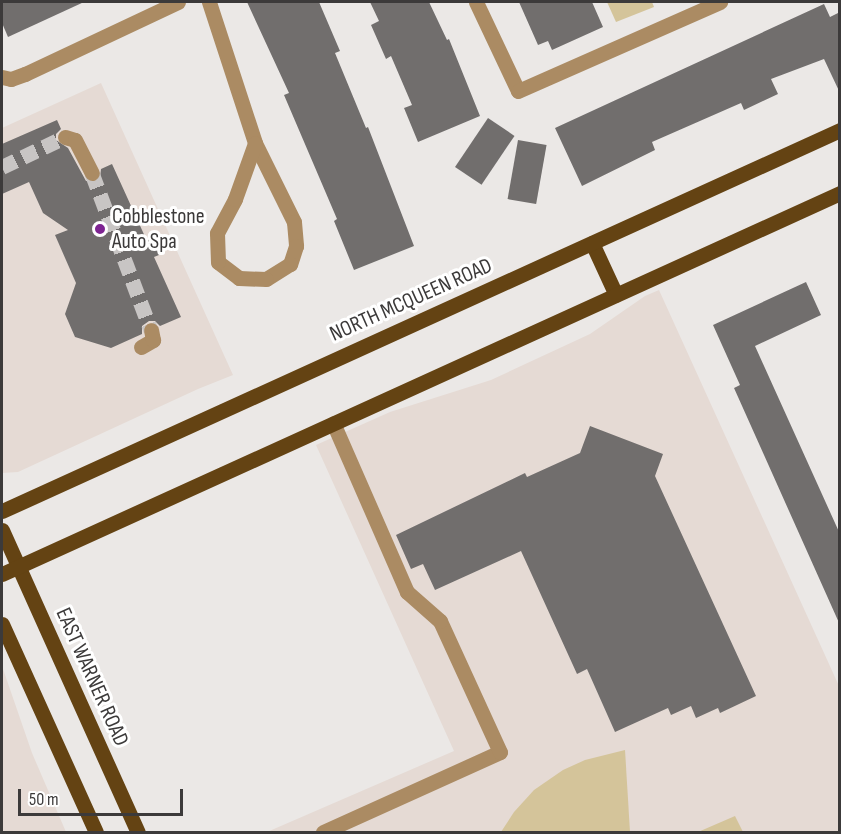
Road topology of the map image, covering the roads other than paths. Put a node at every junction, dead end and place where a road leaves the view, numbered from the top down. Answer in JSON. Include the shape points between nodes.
{"nodes":[{"id":1,"x":178,"y":2,"type":"edge"},
{"id":2,"x":208,"y":2,"type":"edge"},
{"id":3,"x":476,"y":2,"type":"edge"},
{"id":4,"x":720,"y":2,"type":"edge"},
{"id":5,"x":2,"y":77,"type":"edge"},
{"id":6,"x":840,"y":129,"type":"edge"},
{"id":7,"x":65,"y":137,"type":"dead end"},
{"id":8,"x":255,"y":143,"type":"junction"},
{"id":9,"x":92,"y":173,"type":"tunnel mouth"},
{"id":10,"x":840,"y":194,"type":"edge"},
{"id":11,"x":592,"y":243,"type":"junction"},
{"id":12,"x":616,"y":295,"type":"junction"},
{"id":13,"x":151,"y":330,"type":"dead end"},
{"id":14,"x":141,"y":347,"type":"dead end"},
{"id":15,"x":333,"y":423,"type":"junction"},
{"id":16,"x":2,"y":511,"type":"edge"},
{"id":17,"x":4,"y":535,"type":"edge"},
{"id":18,"x":18,"y":566,"type":"junction"},
{"id":19,"x":2,"y":574,"type":"edge"},
{"id":20,"x":2,"y":624,"type":"edge"},
{"id":21,"x":96,"y":832,"type":"edge"},
{"id":22,"x":138,"y":832,"type":"edge"},
{"id":23,"x":323,"y":832,"type":"edge"}],
"edges":[{"from":1,"to":5,"type":"street","via":[[26,74],[11,79]]},
{"from":2,"to":8,"type":"street"},
{"from":3,"to":4,"type":"street","via":[[518,92]]},
{"from":6,"to":11,"type":"main road","name":"NORTH MCQUEEN ROAD"},
{"from":7,"to":9,"type":"street","via":[[75,140]]},
{"from":8,"to":8,"type":"street","via":[[235,199],[217,234],[218,262],[238,278],[266,279],[290,264],[296,246],[294,222]]},
{"from":10,"to":12,"type":"main road"},
{"from":11,"to":12,"type":"main road"},
{"from":11,"to":16,"type":"main road","name":"NORTH MCQUEEN ROAD"},
{"from":12,"to":15,"type":"main road"},
{"from":13,"to":14,"type":"street","via":[[153,340]]},
{"from":15,"to":18,"type":"main road"},
{"from":15,"to":23,"type":"street","via":[[407,592],[440,621],[500,752]]},
{"from":17,"to":18,"type":"main road","name":"EAST WARNER ROAD"},
{"from":18,"to":19,"type":"main road"},
{"from":18,"to":22,"type":"main road","name":"EAST WARNER ROAD"},
{"from":20,"to":21,"type":"main road"}]}
